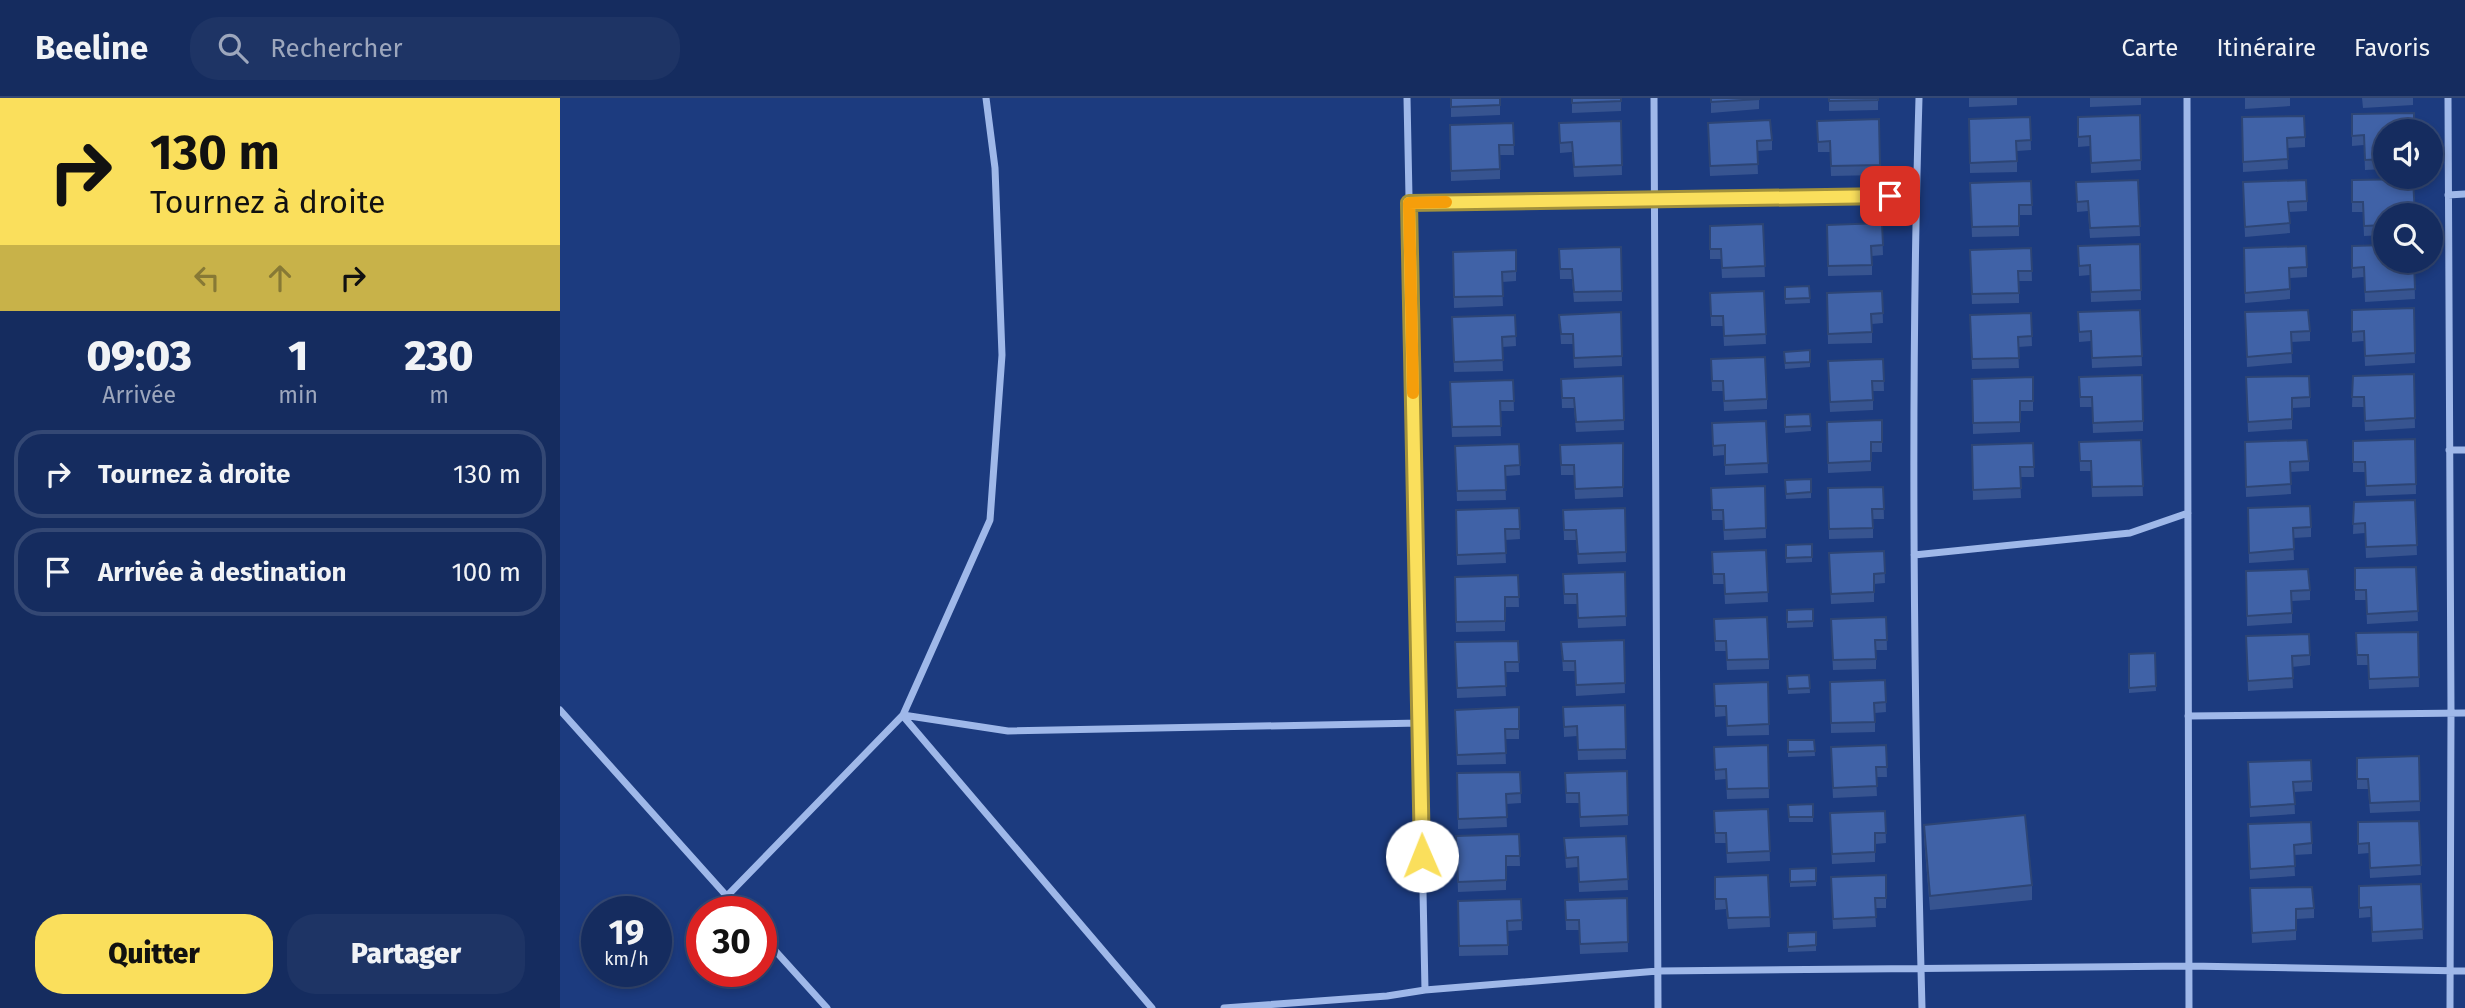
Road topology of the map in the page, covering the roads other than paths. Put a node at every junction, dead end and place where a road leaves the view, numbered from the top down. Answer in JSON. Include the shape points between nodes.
{"nodes":[{"id":1,"x":986,"y":98,"type":"edge"},
{"id":2,"x":1407,"y":98,"type":"edge"},
{"id":3,"x":1654,"y":98,"type":"edge"},
{"id":4,"x":1919,"y":98,"type":"edge"},
{"id":5,"x":2187,"y":98,"type":"edge"},
{"id":6,"x":2448,"y":98,"type":"edge"},
{"id":7,"x":2465,"y":194,"type":"edge"},
{"id":8,"x":2448,"y":195,"type":"junction"},
{"id":9,"x":1916,"y":196,"type":"junction"},
{"id":10,"x":1655,"y":199,"type":"junction"},
{"id":11,"x":1409,"y":203,"type":"junction"},
{"id":12,"x":2449,"y":450,"type":"junction"},
{"id":13,"x":2465,"y":450,"type":"edge"},
{"id":14,"x":2188,"y":513,"type":"junction"},
{"id":15,"x":1914,"y":555,"type":"junction"},
{"id":16,"x":560,"y":710,"type":"edge"},
{"id":17,"x":2451,"y":713,"type":"junction"},
{"id":18,"x":2465,"y":713,"type":"edge"},
{"id":19,"x":903,"y":715,"type":"junction"},
{"id":20,"x":2188,"y":716,"type":"junction"},
{"id":21,"x":1420,"y":723,"type":"junction"},
{"id":22,"x":727,"y":896,"type":"joint"},
{"id":23,"x":777,"y":952,"type":"edge"},
{"id":24,"x":2189,"y":966,"type":"junction"},
{"id":25,"x":1921,"y":969,"type":"junction"},
{"id":26,"x":1658,"y":971,"type":"junction"},
{"id":27,"x":2450,"y":971,"type":"junction"},
{"id":28,"x":2465,"y":971,"type":"edge"},
{"id":29,"x":1425,"y":990,"type":"junction"},
{"id":30,"x":827,"y":1008,"type":"edge"},
{"id":31,"x":1152,"y":1008,"type":"edge"},
{"id":32,"x":1224,"y":1008,"type":"edge"},
{"id":33,"x":1658,"y":1008,"type":"edge"},
{"id":34,"x":1922,"y":1008,"type":"edge"},
{"id":35,"x":2189,"y":1008,"type":"edge"},
{"id":36,"x":2450,"y":1008,"type":"edge"}],
"edges":[{"from":1,"to":19,"type":"street","via":[[995,168],[1002,355],[990,520]]},
{"from":2,"to":11,"type":"street"},
{"from":3,"to":10,"type":"street"},
{"from":4,"to":9,"type":"street"},
{"from":5,"to":14,"type":"street"},
{"from":6,"to":8,"type":"street"},
{"from":7,"to":8,"type":"street"},
{"from":8,"to":12,"type":"street"},
{"from":9,"to":10,"type":"street"},
{"from":9,"to":15,"type":"street"},
{"from":10,"to":11,"type":"street"},
{"from":10,"to":26,"type":"street"},
{"from":11,"to":21,"type":"street"},
{"from":12,"to":13,"type":"street"},
{"from":12,"to":17,"type":"street"},
{"from":14,"to":15,"type":"street","via":[[2130,533]]},
{"from":14,"to":20,"type":"street"},
{"from":15,"to":25,"type":"street"},
{"from":16,"to":22,"type":"street"},
{"from":17,"to":18,"type":"street"},
{"from":17,"to":20,"type":"street"},
{"from":17,"to":27,"type":"street"},
{"from":19,"to":21,"type":"street","via":[[1008,731]]},
{"from":19,"to":22,"type":"street"},
{"from":19,"to":31,"type":"street"},
{"from":20,"to":24,"type":"street"},
{"from":21,"to":29,"type":"street"},
{"from":23,"to":30,"type":"street"},
{"from":24,"to":25,"type":"street"},
{"from":24,"to":27,"type":"street"},
{"from":24,"to":35,"type":"street"},
{"from":25,"to":26,"type":"street"},
{"from":25,"to":34,"type":"street"},
{"from":26,"to":29,"type":"street"},
{"from":26,"to":33,"type":"street"},
{"from":27,"to":28,"type":"street"},
{"from":27,"to":36,"type":"street"},
{"from":29,"to":32,"type":"street"}]}
